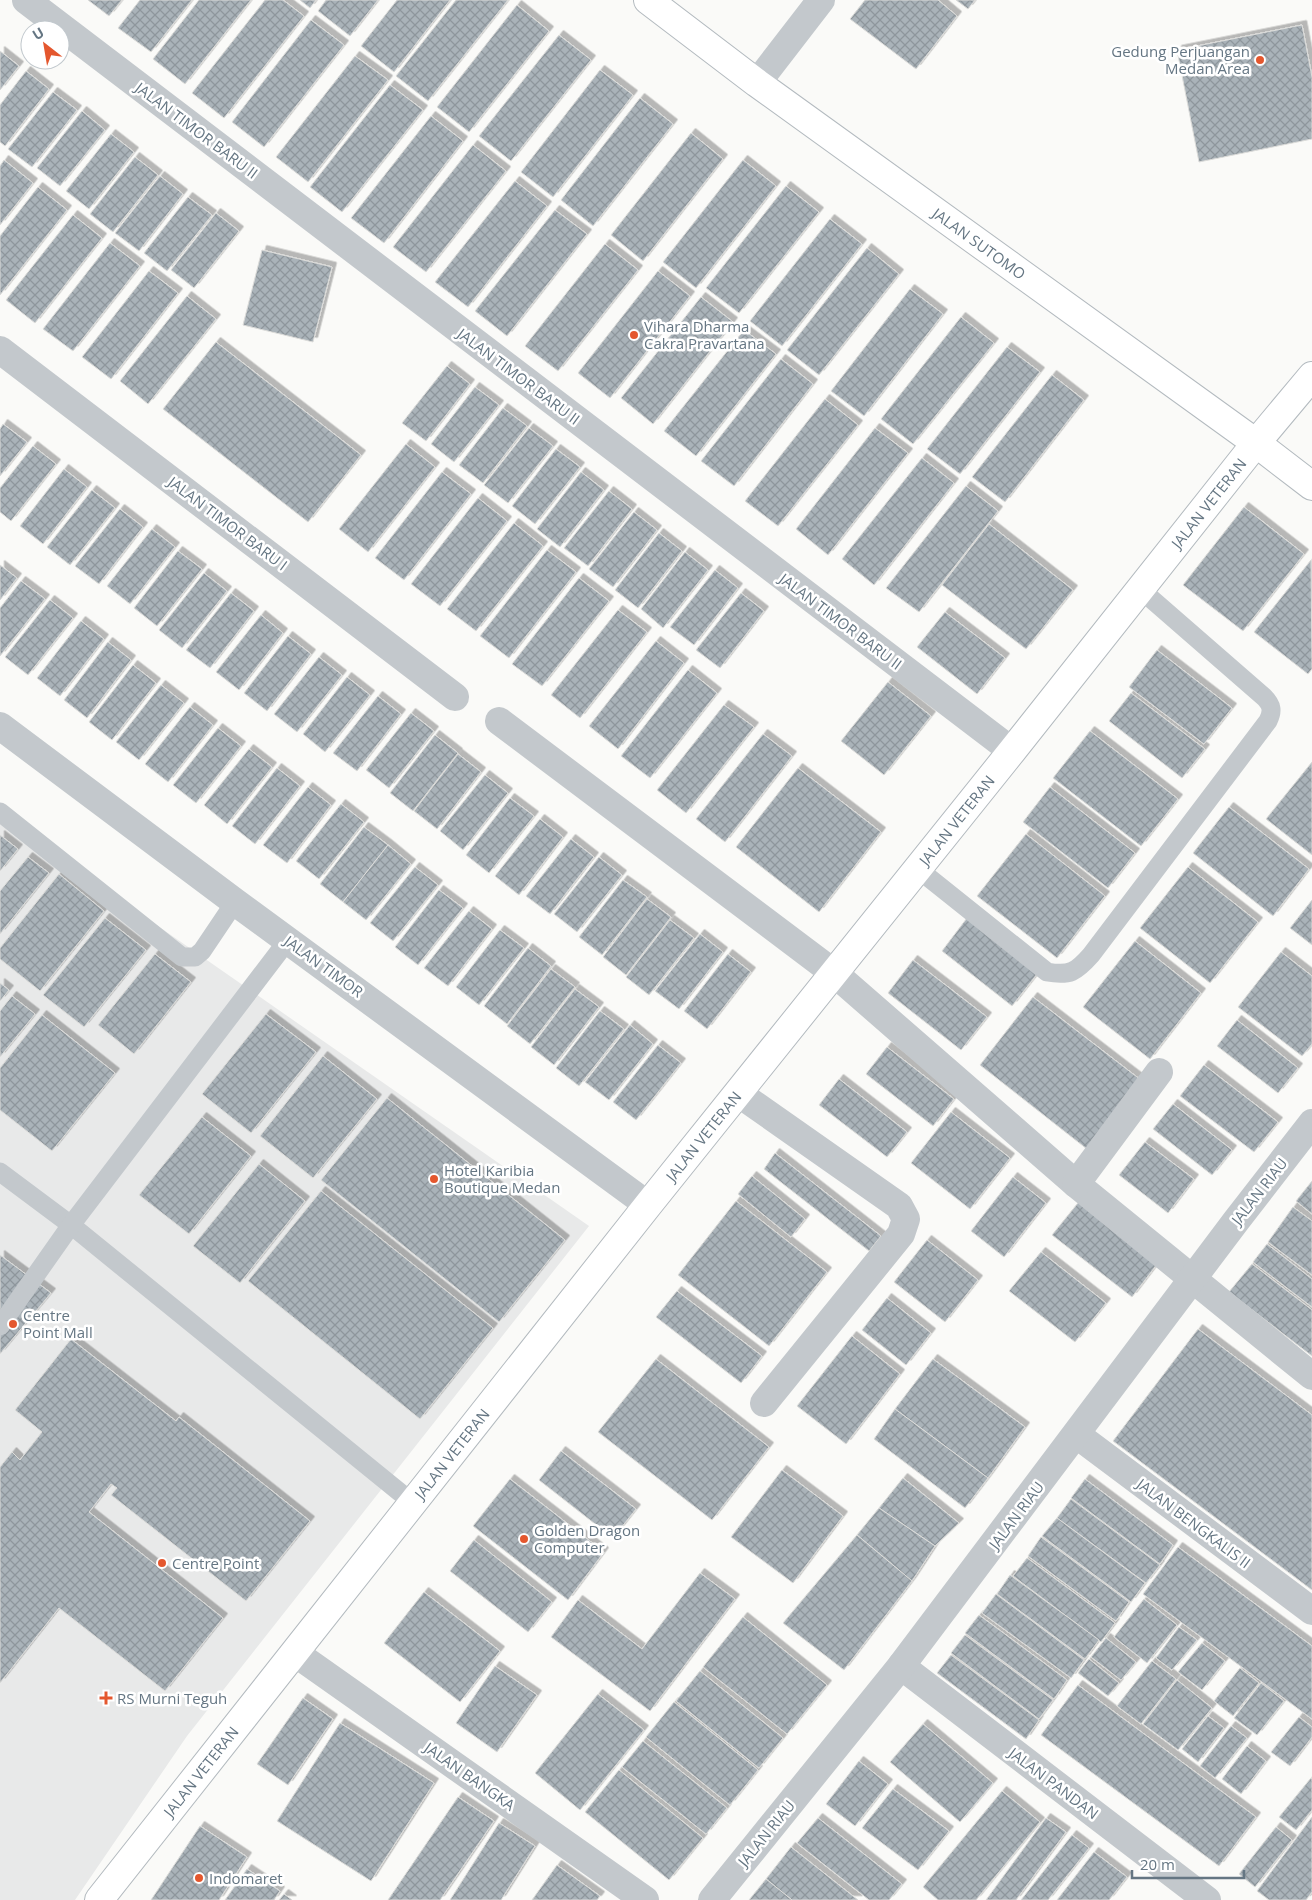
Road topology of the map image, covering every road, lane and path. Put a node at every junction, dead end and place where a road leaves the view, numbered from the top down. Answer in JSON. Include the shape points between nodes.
{"nodes":[{"id":1,"x":26,"y":0,"type":"edge"},
{"id":2,"x":648,"y":0,"type":"edge"},
{"id":3,"x":821,"y":0,"type":"edge"},
{"id":4,"x":757,"y":83,"type":"junction"},
{"id":5,"x":0,"y":350,"type":"edge"},
{"id":6,"x":1312,"y":376,"type":"edge"},
{"id":7,"x":1256,"y":443,"type":"junction"},
{"id":8,"x":1312,"y":486,"type":"edge"},
{"id":9,"x":1140,"y":589,"type":"junction"},
{"id":10,"x":455,"y":697,"type":"dead end"},
{"id":11,"x":499,"y":722,"type":"dead end"},
{"id":12,"x":0,"y":726,"type":"edge"},
{"id":13,"x":1012,"y":751,"type":"junction"},
{"id":14,"x":0,"y":812,"type":"edge"},
{"id":15,"x":918,"y":869,"type":"junction"},
{"id":16,"x":235,"y":902,"type":"junction"},
{"id":17,"x":288,"y":940,"type":"junction"},
{"id":18,"x":834,"y":973,"type":"junction"},
{"id":19,"x":1159,"y":1072,"type":"dead end"},
{"id":20,"x":738,"y":1094,"type":"junction"},
{"id":21,"x":1312,"y":1123,"type":"edge"},
{"id":22,"x":0,"y":1172,"type":"edge"},
{"id":23,"x":1076,"y":1184,"type":"junction"},
{"id":24,"x":648,"y":1204,"type":"junction"},
{"id":25,"x":71,"y":1226,"type":"junction"},
{"id":26,"x":1193,"y":1279,"type":"junction"},
{"id":27,"x":0,"y":1326,"type":"edge"},
{"id":28,"x":1312,"y":1376,"type":"edge"},
{"id":29,"x":764,"y":1403,"type":"dead end"},
{"id":30,"x":1077,"y":1435,"type":"junction"},
{"id":31,"x":413,"y":1503,"type":"junction"},
{"id":32,"x":1312,"y":1611,"type":"edge"},
{"id":33,"x":295,"y":1653,"type":"junction"},
{"id":34,"x":901,"y":1666,"type":"junction"},
{"id":35,"x":99,"y":1900,"type":"edge"},
{"id":36,"x":645,"y":1900,"type":"edge"},
{"id":37,"x":712,"y":1900,"type":"edge"},
{"id":38,"x":1207,"y":1900,"type":"edge"}],
"edges":[{"from":1,"to":13,"type":"street","name":"JALAN TIMOR BARU II"},
{"from":2,"to":4,"type":"street","name":"JALAN SUTOMO"},
{"from":3,"to":4,"type":"street"},
{"from":4,"to":7,"type":"street","name":"JALAN SUTOMO"},
{"from":5,"to":10,"type":"street","name":"JALAN TIMOR BARU I"},
{"from":6,"to":7,"type":"street","name":"JALAN VETERAN"},
{"from":7,"to":8,"type":"street","name":"JALAN SUTOMO"},
{"from":7,"to":9,"type":"street","name":"JALAN VETERAN"},
{"from":9,"to":13,"type":"street","name":"JALAN VETERAN"},
{"from":9,"to":15,"type":"lane","via":[[1264,697],[1272,709],[1268,722],[1091,955],[1079,968],[1063,975],[1047,972]]},
{"from":11,"to":18,"type":"street"},
{"from":12,"to":16,"type":"street","name":"JALAN TIMOR"},
{"from":13,"to":15,"type":"street","name":"JALAN VETERAN"},
{"from":14,"to":16,"type":"lane","via":[[182,957],[195,957],[202,951]]},
{"from":15,"to":18,"type":"street","name":"JALAN VETERAN"},
{"from":16,"to":17,"type":"street","name":"JALAN TIMOR"},
{"from":17,"to":24,"type":"street","name":"JALAN TIMOR"},
{"from":17,"to":25,"type":"lane"},
{"from":18,"to":20,"type":"street","name":"JALAN VETERAN"},
{"from":18,"to":23,"type":"street"},
{"from":19,"to":23,"type":"street"},
{"from":20,"to":24,"type":"street","name":"JALAN VETERAN"},
{"from":20,"to":29,"type":"street","via":[[899,1206],[906,1219],[901,1234]]},
{"from":21,"to":26,"type":"street","name":"JALAN RIAU"},
{"from":22,"to":25,"type":"lane"},
{"from":23,"to":26,"type":"street"},
{"from":24,"to":31,"type":"street","name":"JALAN VETERAN"},
{"from":25,"to":27,"type":"lane"},
{"from":25,"to":31,"type":"lane"},
{"from":26,"to":28,"type":"street"},
{"from":26,"to":30,"type":"street","name":"JALAN RIAU"},
{"from":30,"to":32,"type":"street","name":"JALAN BENGKALIS II"},
{"from":30,"to":34,"type":"street","name":"JALAN RIAU"},
{"from":31,"to":33,"type":"street","name":"JALAN VETERAN"},
{"from":33,"to":35,"type":"street","name":"JALAN VETERAN"},
{"from":33,"to":36,"type":"street","name":"JALAN BANGKA"},
{"from":34,"to":37,"type":"street","name":"JALAN RIAU"},
{"from":34,"to":38,"type":"street","name":"JALAN PANDAN"}]}
